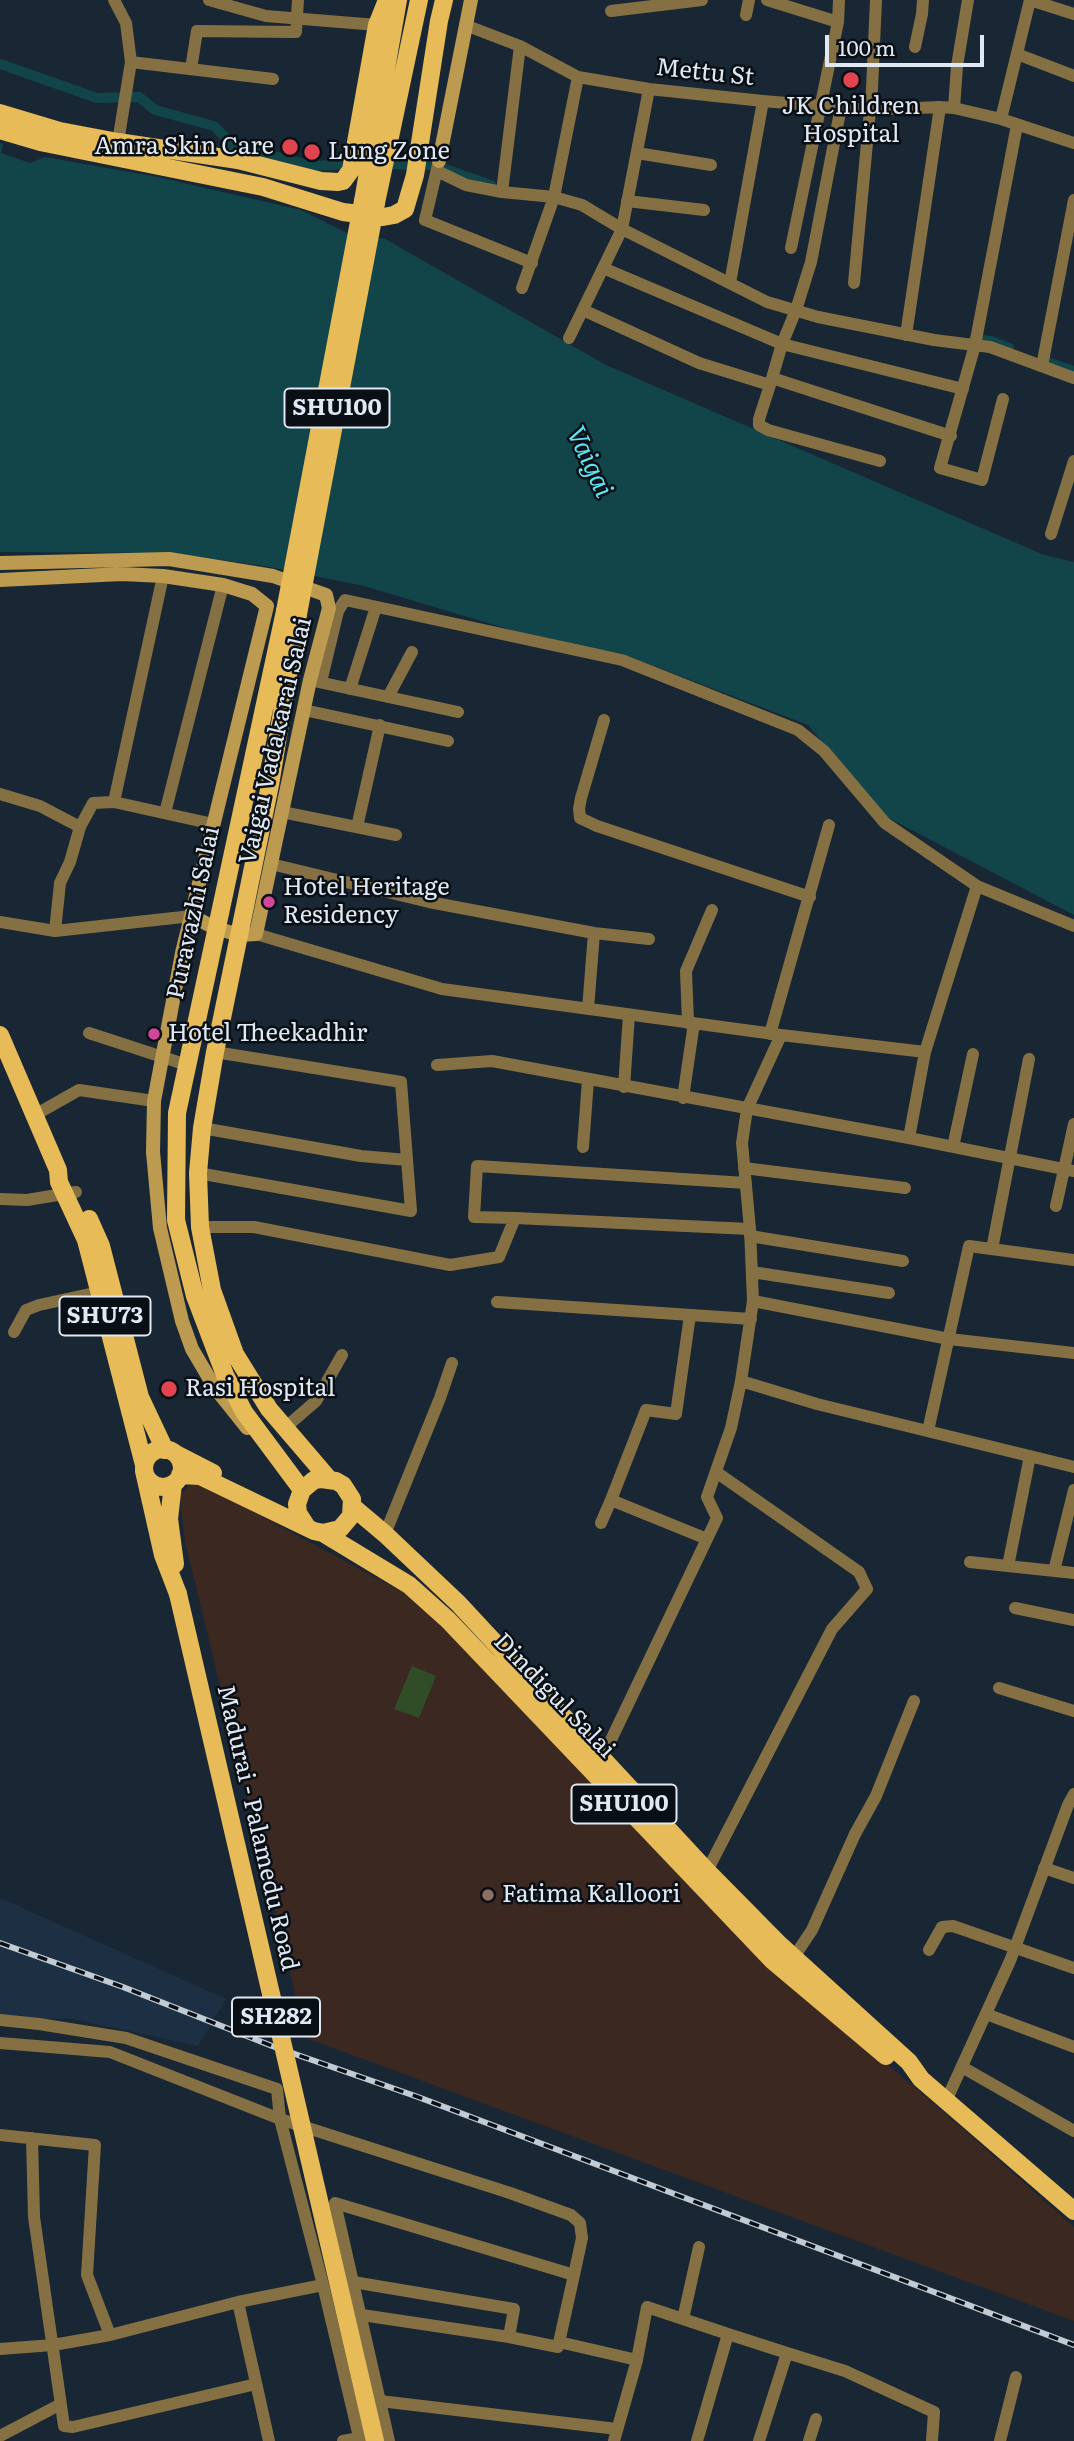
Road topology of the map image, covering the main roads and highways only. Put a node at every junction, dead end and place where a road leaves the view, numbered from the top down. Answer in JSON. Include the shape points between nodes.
{"nodes":[{"id":1,"x":387,"y":0,"type":"edge"},
{"id":2,"x":398,"y":0,"type":"edge"},
{"id":3,"x":419,"y":0,"type":"edge"},
{"id":4,"x":444,"y":0,"type":"edge"},
{"id":5,"x":471,"y":0,"type":"edge"},
{"id":6,"x":0,"y":113,"type":"edge"},
{"id":7,"x":0,"y":130,"type":"edge"},
{"id":8,"x":368,"y":164,"type":"junction"},
{"id":9,"x":438,"y":167,"type":"road end"},
{"id":10,"x":0,"y":563,"type":"edge"},
{"id":11,"x":0,"y":580,"type":"edge"},
{"id":12,"x":292,"y":613,"type":"junction"},
{"id":13,"x":192,"y":916,"type":"junction"},
{"id":14,"x":215,"y":928,"type":"junction"},
{"id":15,"x":248,"y":934,"type":"junction"},
{"id":16,"x":0,"y":1035,"type":"edge"},
{"id":17,"x":70,"y":1193,"type":"junction"},
{"id":18,"x":170,"y":1452,"type":"junction"},
{"id":19,"x":279,"y":1457,"type":"junction"},
{"id":20,"x":144,"y":1468,"type":"junction"},
{"id":21,"x":328,"y":1478,"type":"junction"},
{"id":22,"x":177,"y":1480,"type":"junction"},
{"id":23,"x":301,"y":1493,"type":"junction"},
{"id":24,"x":353,"y":1507,"type":"junction"},
{"id":25,"x":315,"y":1530,"type":"junction"},
{"id":26,"x":177,"y":1594,"type":"junction"},
{"id":27,"x":921,"y":2079,"type":"junction"},
{"id":28,"x":1074,"y":2211,"type":"edge"},
{"id":29,"x":365,"y":2440,"type":"edge"}],
"edges":[{"from":1,"to":8,"type":"main road","via":[[377,25]]},
{"from":2,"to":8,"type":"main road","number":"SHU100"},
{"from":3,"to":8,"type":"main road","number":"SHU100"},
{"from":4,"to":7,"type":"main road","via":[[415,175],[405,209],[394,215],[343,212],[264,187]]},
{"from":5,"to":9,"type":"main road"},
{"from":6,"to":8,"type":"main road","via":[[60,131],[238,160],[332,183]]},
{"from":8,"to":12,"type":"main road","number":"SHU100","bridge":true,"via":[[369,202]]},
{"from":10,"to":15,"type":"main road","name":"Vaigai Vadakarai Salai","via":[[169,559],[273,576],[326,595],[329,608],[315,681],[304,710],[271,864]]},
{"from":11,"to":13,"type":"main road","name":"Vaigai Vadakarai Salai","via":[[163,576],[223,585],[252,594],[267,606]]},
{"from":12,"to":14,"type":"main road","name":"Puravazhi Salai","number":"SHU100"},
{"from":12,"to":15,"type":"main road","name":"Puravazhi Salai","number":"SHU100"},
{"from":13,"to":14,"type":"main road"},
{"from":13,"to":19,"type":"main road","name":"Vaigai Vadakarai Salai","via":[[154,1101],[160,1228],[192,1349],[215,1388],[272,1458]]},
{"from":14,"to":15,"type":"main road"},
{"from":14,"to":19,"type":"main road","name":"Puravazhi Salai","number":"SHU100","via":[[177,1113],[176,1220],[195,1296],[225,1375],[244,1412]]},
{"from":15,"to":21,"type":"main road","name":"Puravazhi Salai","number":"SHU100","via":[[215,1052],[202,1128],[200,1227],[212,1290],[235,1354],[270,1409]]},
{"from":16,"to":17,"type":"main road","number":"SHU73","via":[[58,1170],[59,1182]]},
{"from":17,"to":18,"type":"main road","number":"SHU73","via":[[101,1246],[140,1397]]},
{"from":17,"to":20,"type":"main road","number":"SHU73"},
{"from":18,"to":20,"type":"main road","via":[[149,1455]]},
{"from":18,"to":22,"type":"main road","number":"SHU73","via":[[181,1464]]},
{"from":18,"to":23,"type":"main road","via":[[273,1500]]},
{"from":19,"to":23,"type":"main road","name":"Puravazhi Salai","number":"SHU100"},
{"from":20,"to":22,"type":"main road","via":[[158,1486]]},
{"from":20,"to":26,"type":"main road","name":"Madurai - Palamedu Road","number":"SH282","via":[[163,1555]]},
{"from":21,"to":23,"type":"main road","via":[[314,1480]]},
{"from":21,"to":24,"type":"main road","number":"SHU100","via":[[348,1491]]},
{"from":22,"to":25,"type":"main road","name":"Dindigul Salai","via":[[200,1476]]},
{"from":22,"to":26,"type":"main road","name":"Madurai - Palamedu Road","number":"SH282","via":[[169,1520]]},
{"from":23,"to":25,"type":"main road","number":"SHU100","via":[[298,1513]]},
{"from":24,"to":25,"type":"main road","via":[[340,1529]]},
{"from":24,"to":27,"type":"main road","name":"Dindigul Salai","number":"SHU100","via":[[459,1604],[707,1871],[909,2062]]},
{"from":25,"to":27,"type":"main road","name":"Dindigul Salai","number":"SHU100","via":[[409,1585],[448,1620],[772,1960],[903,2071]]},
{"from":26,"to":29,"type":"main road","name":"Madurai - Palamedu Road","number":"SH282","bridge":true},
{"from":27,"to":28,"type":"main road","name":"Dindigul Salai","number":"SHU100"}]}
